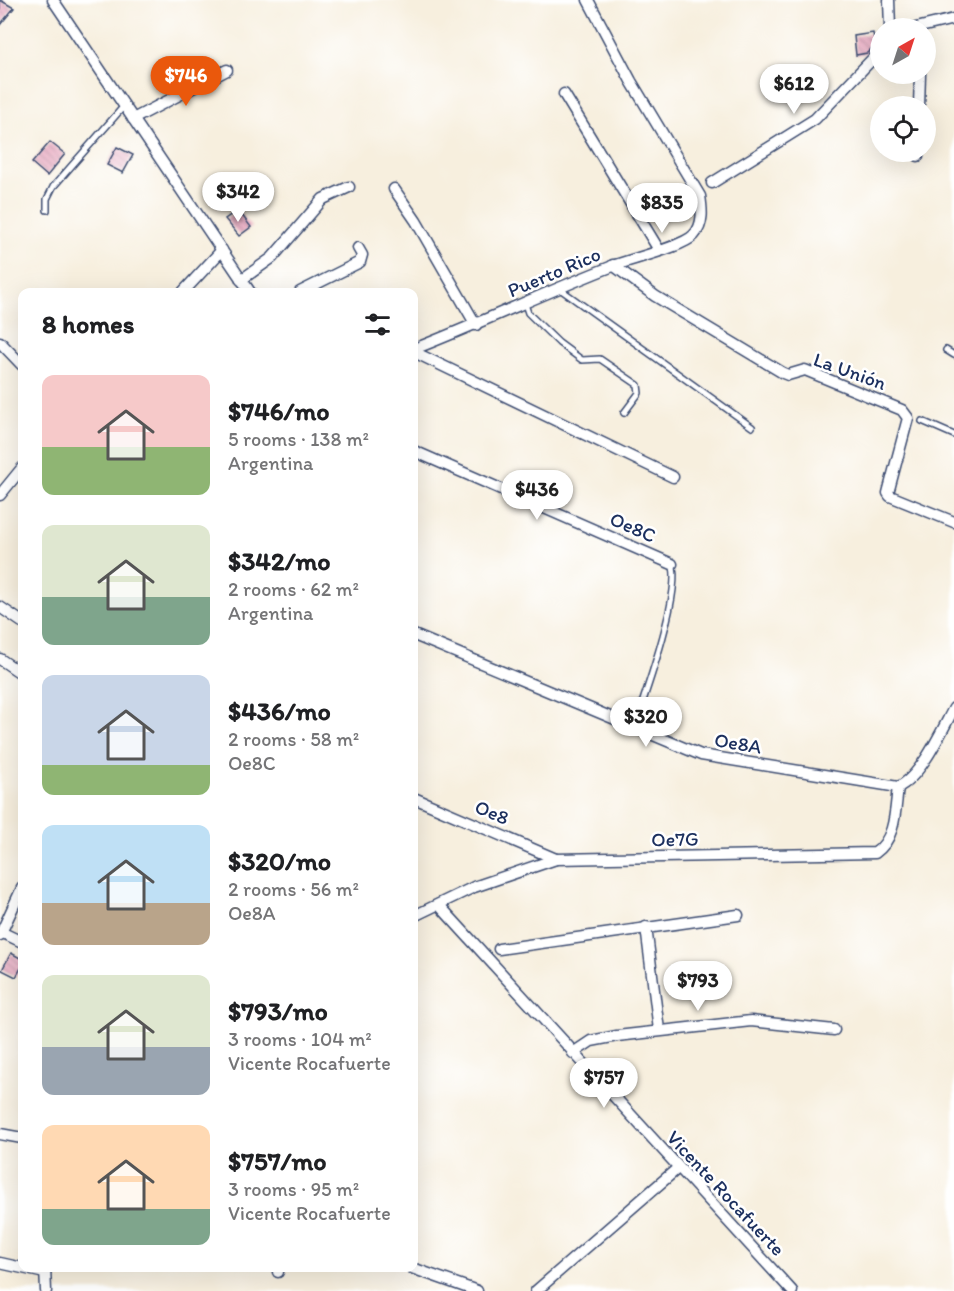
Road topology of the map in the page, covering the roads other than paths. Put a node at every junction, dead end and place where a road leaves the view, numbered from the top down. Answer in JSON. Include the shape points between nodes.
{"nodes":[{"id":1,"x":588,"y":0,"type":"edge"},
{"id":2,"x":889,"y":0,"type":"edge"},
{"id":3,"x":55,"y":1,"type":"edge"},
{"id":4,"x":890,"y":18,"type":"edge"},
{"id":5,"x":954,"y":19,"type":"edge"},
{"id":6,"x":936,"y":24,"type":"edge"},
{"id":7,"x":870,"y":61,"type":"edge"},
{"id":8,"x":227,"y":70,"type":"dead end"},
{"id":9,"x":564,"y":94,"type":"dead end"},
{"id":10,"x":124,"y":106,"type":"junction"},
{"id":11,"x":133,"y":118,"type":"junction"},
{"id":12,"x":712,"y":183,"type":"dead end"},
{"id":13,"x":349,"y":187,"type":"dead end"},
{"id":14,"x":394,"y":189,"type":"dead end"},
{"id":15,"x":46,"y":210,"type":"dead end"},
{"id":16,"x":358,"y":248,"type":"dead end"},
{"id":17,"x":222,"y":250,"type":"junction"},
{"id":18,"x":659,"y":250,"type":"junction"},
{"id":19,"x":613,"y":266,"type":"junction"},
{"id":20,"x":241,"y":280,"type":"junction"},
{"id":21,"x":187,"y":288,"type":"edge"},
{"id":22,"x":247,"y":288,"type":"edge"},
{"id":23,"x":308,"y":288,"type":"edge"},
{"id":24,"x":560,"y":289,"type":"junction"},
{"id":25,"x":525,"y":304,"type":"junction"},
{"id":26,"x":476,"y":325,"type":"junction"},
{"id":27,"x":0,"y":342,"type":"edge"},
{"id":28,"x":418,"y":348,"type":"edge"},
{"id":29,"x":946,"y":350,"type":"dead end"},
{"id":30,"x":418,"y":352,"type":"edge"},
{"id":31,"x":954,"y":355,"type":"edge"},
{"id":32,"x":18,"y":361,"type":"edge"},
{"id":33,"x":624,"y":413,"type":"dead end"},
{"id":34,"x":921,"y":421,"type":"dead end"},
{"id":35,"x":752,"y":427,"type":"dead end"},
{"id":36,"x":954,"y":435,"type":"edge"},
{"id":37,"x":418,"y":453,"type":"edge"},
{"id":38,"x":18,"y":473,"type":"edge"},
{"id":39,"x":673,"y":477,"type":"dead end"},
{"id":40,"x":0,"y":495,"type":"edge"},
{"id":41,"x":954,"y":522,"type":"edge"},
{"id":42,"x":672,"y":564,"type":"joint"},
{"id":43,"x":0,"y":607,"type":"edge"},
{"id":44,"x":18,"y":619,"type":"edge"},
{"id":45,"x":418,"y":637,"type":"edge"},
{"id":46,"x":0,"y":659,"type":"edge"},
{"id":47,"x":18,"y":671,"type":"edge"},
{"id":48,"x":954,"y":708,"type":"edge"},
{"id":49,"x":634,"y":727,"type":"junction"},
{"id":50,"x":898,"y":787,"type":"junction"},
{"id":51,"x":418,"y":800,"type":"edge"},
{"id":52,"x":555,"y":859,"type":"junction"},
{"id":53,"x":18,"y":897,"type":"edge"},
{"id":54,"x":440,"y":905,"type":"junction"},
{"id":55,"x":418,"y":914,"type":"edge"},
{"id":56,"x":738,"y":915,"type":"dead end"},
{"id":57,"x":646,"y":927,"type":"junction"},
{"id":58,"x":1,"y":933,"type":"edge"},
{"id":59,"x":18,"y":940,"type":"edge"},
{"id":60,"x":499,"y":949,"type":"dead end"},
{"id":61,"x":659,"y":1030,"type":"junction"},
{"id":62,"x":834,"y":1030,"type":"dead end"},
{"id":63,"x":573,"y":1053,"type":"junction"},
{"id":64,"x":0,"y":1134,"type":"edge"},
{"id":65,"x":18,"y":1137,"type":"edge"},
{"id":66,"x":678,"y":1168,"type":"junction"},
{"id":67,"x":0,"y":1263,"type":"edge"},
{"id":68,"x":18,"y":1266,"type":"edge"},
{"id":69,"x":418,"y":1270,"type":"edge"},
{"id":70,"x":45,"y":1272,"type":"edge"},
{"id":71,"x":46,"y":1291,"type":"edge"},
{"id":72,"x":477,"y":1291,"type":"edge"},
{"id":73,"x":536,"y":1291,"type":"edge"},
{"id":74,"x":792,"y":1291,"type":"edge"}],
"edges":[{"from":1,"to":18,"type":"street","name":"Puerto Rico","via":[[700,196],[702,212],[695,234],[689,240]]},
{"from":2,"to":4,"type":"street"},
{"from":3,"to":10,"type":"street"},
{"from":5,"to":6,"type":"street"},
{"from":7,"to":12,"type":"street","via":[[815,119]]},
{"from":8,"to":11,"type":"street"},
{"from":9,"to":18,"type":"street"},
{"from":10,"to":11,"type":"street"},
{"from":10,"to":15,"type":"lane","via":[[53,187]]},
{"from":11,"to":17,"type":"street"},
{"from":13,"to":20,"type":"street","via":[[323,199],[272,258]]},
{"from":14,"to":26,"type":"street"},
{"from":16,"to":23,"type":"street","via":[[360,262]]},
{"from":17,"to":20,"type":"street"},
{"from":17,"to":21,"type":"street"},
{"from":18,"to":19,"type":"street","name":"Puerto Rico"},
{"from":19,"to":24,"type":"street","name":"Puerto Rico"},
{"from":19,"to":41,"type":"street","name":"La Unión","via":[[655,296],[783,373],[805,370],[907,414],[888,492],[893,499]]},
{"from":20,"to":22,"type":"street"},
{"from":24,"to":25,"type":"street","name":"Puerto Rico"},
{"from":24,"to":35,"type":"lane"},
{"from":25,"to":26,"type":"street","name":"Puerto Rico"},
{"from":25,"to":33,"type":"lane","via":[[528,313],[582,360],[600,359],[638,385],[639,393]]},
{"from":26,"to":28,"type":"street","name":"Puerto Rico"},
{"from":27,"to":32,"type":"street"},
{"from":29,"to":31,"type":"lane"},
{"from":30,"to":39,"type":"street"},
{"from":34,"to":36,"type":"lane"},
{"from":37,"to":42,"type":"street","name":"Oe8C"},
{"from":38,"to":40,"type":"street"},
{"from":42,"to":49,"type":"lane","via":[[674,576],[664,631]]},
{"from":43,"to":44,"type":"street"},
{"from":45,"to":49,"type":"street","name":"Oe8A"},
{"from":46,"to":47,"type":"street"},
{"from":48,"to":50,"type":"street","via":[[911,778]]},
{"from":49,"to":50,"type":"street","name":"Oe8A","via":[[701,755]]},
{"from":50,"to":52,"type":"street","name":"Oe7G","via":[[891,834],[875,853]]},
{"from":51,"to":52,"type":"street","name":"Oe8"},
{"from":52,"to":54,"type":"street","name":"Oe7G","via":[[474,888]]},
{"from":53,"to":58,"type":"street"},
{"from":54,"to":55,"type":"street","name":"Oe7G"},
{"from":54,"to":63,"type":"street","name":"Vicente Rocafuerte"},
{"from":56,"to":57,"type":"street"},
{"from":57,"to":60,"type":"street"},
{"from":57,"to":61,"type":"street"},
{"from":58,"to":59,"type":"street"},
{"from":61,"to":62,"type":"street","via":[[769,1021]]},
{"from":61,"to":63,"type":"street","via":[[596,1040]]},
{"from":63,"to":66,"type":"street","name":"Vicente Rocafuerte"},
{"from":64,"to":65,"type":"street"},
{"from":66,"to":73,"type":"street"},
{"from":66,"to":74,"type":"street","name":"Vicente Rocafuerte"},
{"from":67,"to":68,"type":"street"},
{"from":69,"to":72,"type":"street"},
{"from":70,"to":71,"type":"street"}]}
